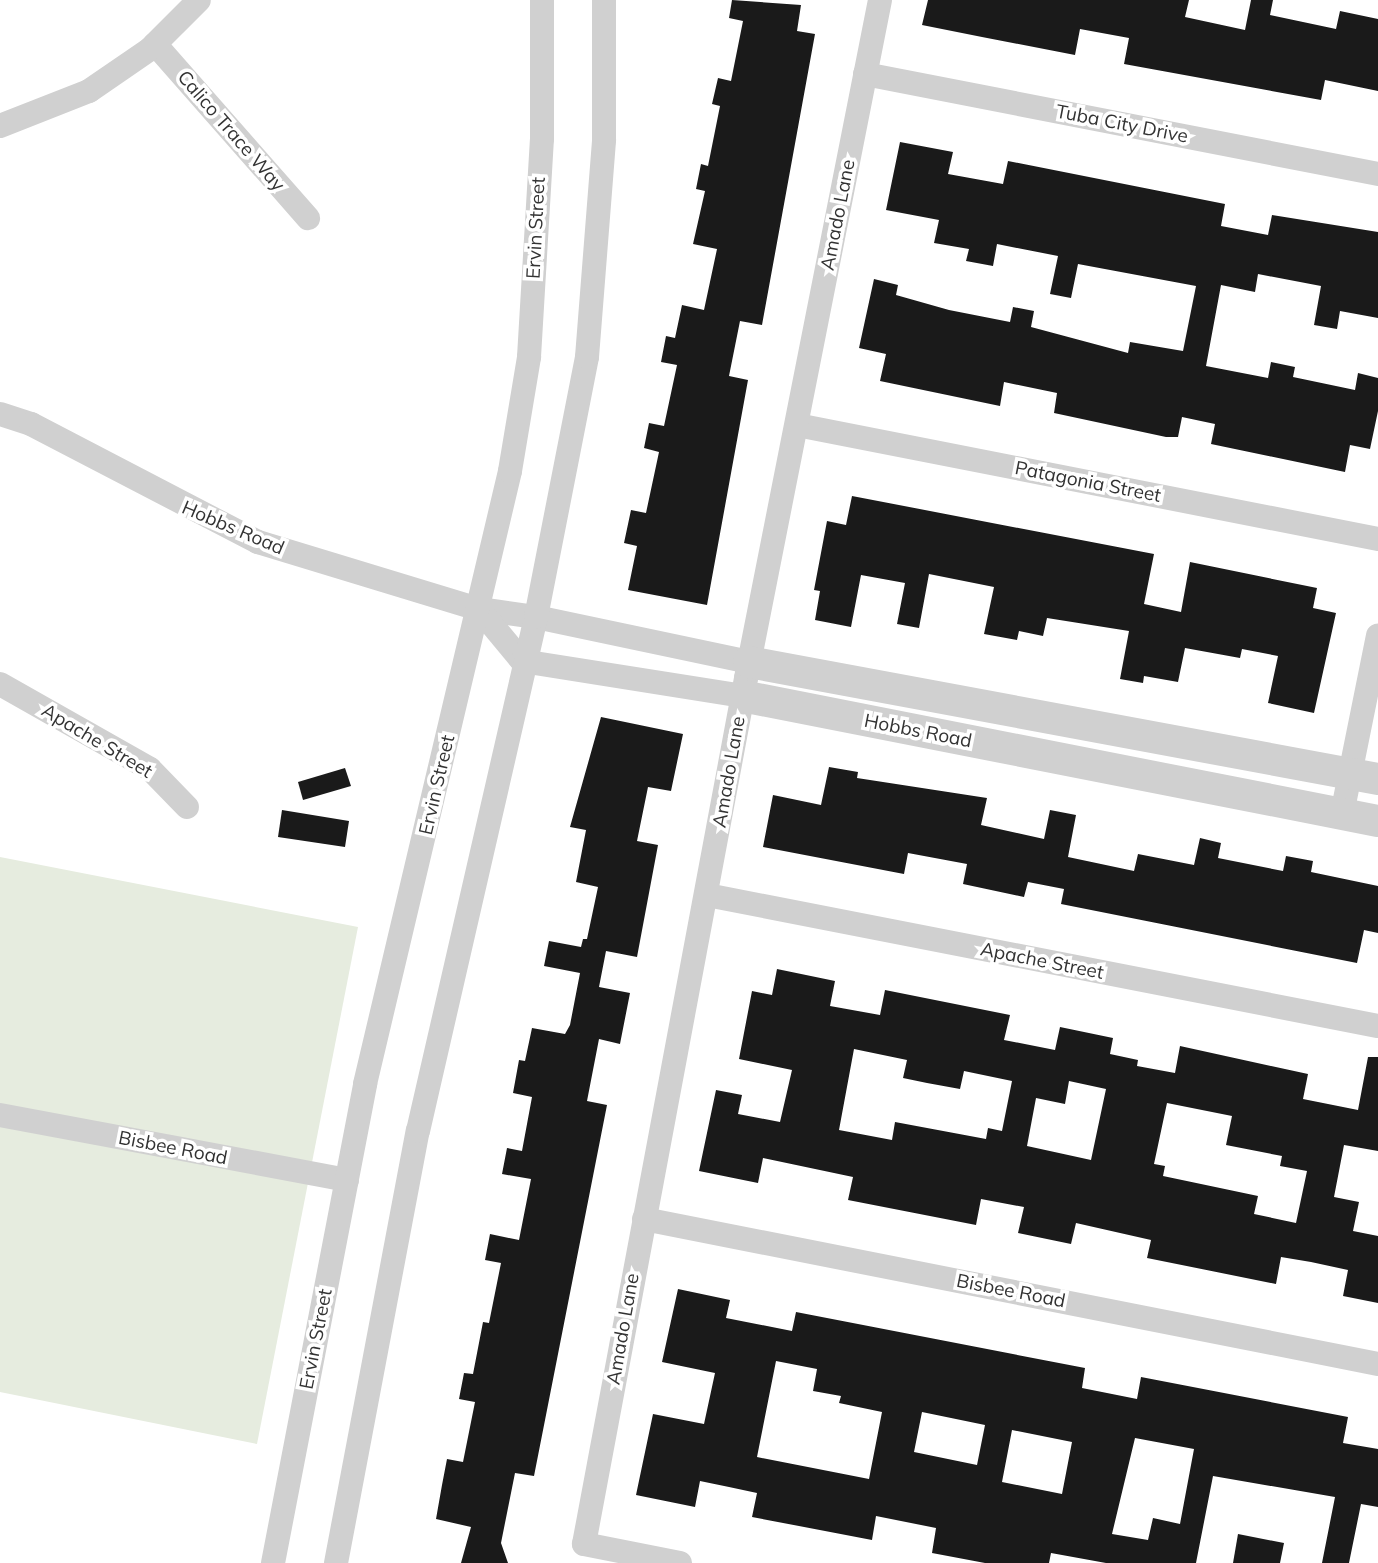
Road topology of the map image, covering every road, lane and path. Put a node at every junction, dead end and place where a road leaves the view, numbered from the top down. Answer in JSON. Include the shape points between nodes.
{"nodes":[{"id":1,"x":199,"y":0,"type":"edge"},
{"id":2,"x":542,"y":0,"type":"edge"},
{"id":3,"x":604,"y":0,"type":"edge"},
{"id":4,"x":880,"y":0,"type":"edge"},
{"id":5,"x":155,"y":44,"type":"junction"},
{"id":6,"x":865,"y":74,"type":"junction"},
{"id":7,"x":0,"y":126,"type":"edge"},
{"id":8,"x":1378,"y":174,"type":"edge"},
{"id":9,"x":308,"y":218,"type":"dead end"},
{"id":10,"x":0,"y":414,"type":"edge"},
{"id":11,"x":797,"y":425,"type":"junction"},
{"id":12,"x":1378,"y":539,"type":"edge"},
{"id":13,"x":479,"y":610,"type":"junction"},
{"id":14,"x":536,"y":617,"type":"junction"},
{"id":15,"x":1378,"y":636,"type":"edge"},
{"id":16,"x":522,"y":661,"type":"junction"},
{"id":17,"x":749,"y":662,"type":"junction"},
{"id":18,"x":0,"y":684,"type":"edge"},
{"id":19,"x":743,"y":696,"type":"junction"},
{"id":20,"x":1364,"y":776,"type":"edge"},
{"id":21,"x":187,"y":807,"type":"dead end"},
{"id":22,"x":1342,"y":814,"type":"junction"},
{"id":23,"x":1378,"y":821,"type":"edge"},
{"id":24,"x":707,"y":895,"type":"junction"},
{"id":25,"x":1378,"y":1026,"type":"edge"},
{"id":26,"x":0,"y":1115,"type":"edge"},
{"id":27,"x":346,"y":1181,"type":"junction"},
{"id":28,"x":644,"y":1219,"type":"junction"},
{"id":29,"x":1378,"y":1364,"type":"edge"},
{"id":30,"x":273,"y":1563,"type":"edge"},
{"id":31,"x":336,"y":1563,"type":"edge"},
{"id":32,"x":680,"y":1563,"type":"edge"}],
"edges":[{"from":1,"to":5,"type":"street"},
{"from":2,"to":13,"type":"street","name":"Ervin Street","via":[[542,139],[529,357]]},
{"from":3,"to":14,"type":"street","via":[[604,140],[587,357]]},
{"from":4,"to":6,"type":"street","name":"Amado Lane"},
{"from":5,"to":7,"type":"street","via":[[89,91]]},
{"from":5,"to":9,"type":"street","name":"Calico Trace Way"},
{"from":6,"to":8,"type":"street","name":"Tuba City Drive"},
{"from":6,"to":11,"type":"street","name":"Amado Lane"},
{"from":10,"to":13,"type":"street","name":"Hobbs Road","via":[[31,424],[258,542]]},
{"from":11,"to":12,"type":"street","name":"Patagonia Street"},
{"from":11,"to":17,"type":"street","name":"Amado Lane"},
{"from":13,"to":14,"type":"street","name":"Hobbs Road"},
{"from":13,"to":16,"type":"street"},
{"from":13,"to":27,"type":"street","name":"Ervin Street"},
{"from":14,"to":16,"type":"street"},
{"from":14,"to":17,"type":"street","name":"Hobbs Road"},
{"from":15,"to":20,"type":"street"},
{"from":16,"to":19,"type":"street","name":"Hobbs Road"},
{"from":16,"to":31,"type":"street","via":[[418,1131]]},
{"from":17,"to":19,"type":"street","name":"Amado Lane"},
{"from":17,"to":20,"type":"street","name":"Hobbs Road"},
{"from":18,"to":21,"type":"street","name":"Apache Street","via":[[150,769]]},
{"from":19,"to":22,"type":"street","name":"Hobbs Road"},
{"from":19,"to":24,"type":"street","name":"Amado Lane"},
{"from":20,"to":22,"type":"street"},
{"from":22,"to":23,"type":"street","name":"Hobbs Road"},
{"from":24,"to":25,"type":"street","name":"Apache Street"},
{"from":24,"to":28,"type":"street","name":"Amado Lane"},
{"from":26,"to":27,"type":"street","name":"Bisbee Road"},
{"from":27,"to":30,"type":"street","name":"Ervin Street"},
{"from":28,"to":29,"type":"street","name":"Bisbee Road"},
{"from":28,"to":32,"type":"street","name":"Amado Lane","via":[[583,1544]]}]}
